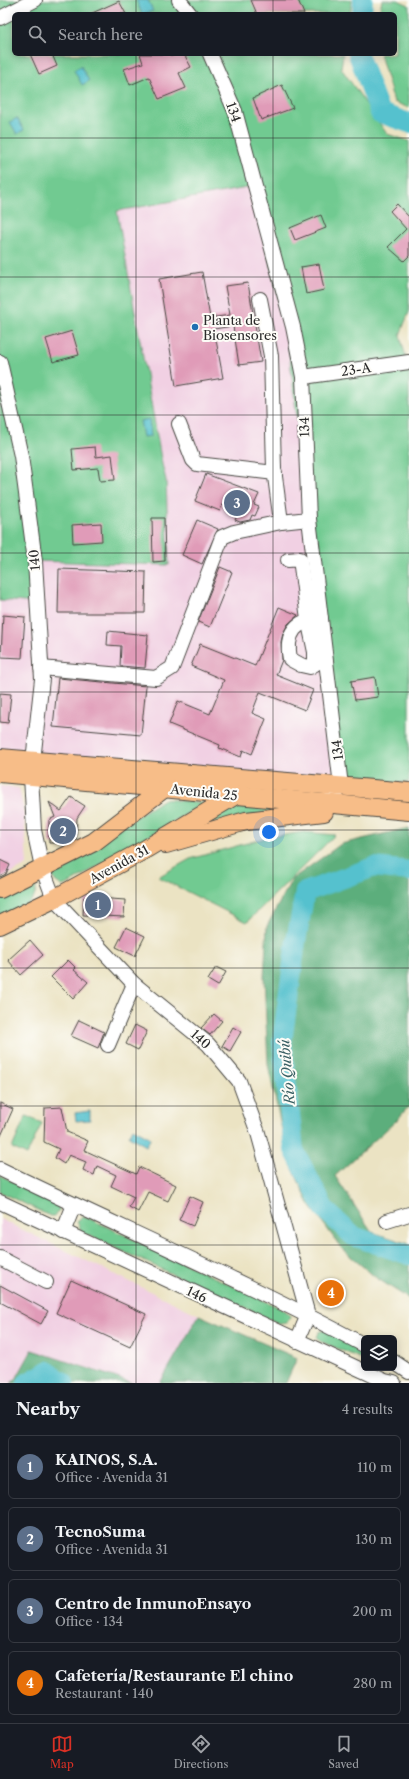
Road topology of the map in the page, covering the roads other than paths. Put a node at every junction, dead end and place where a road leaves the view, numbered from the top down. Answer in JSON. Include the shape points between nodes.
{"nodes":[{"id":1,"x":35,"y":0,"type":"edge"},
{"id":2,"x":179,"y":0,"type":"edge"},
{"id":3,"x":188,"y":12,"type":"edge"},
{"id":4,"x":0,"y":18,"type":"edge"},
{"id":5,"x":211,"y":56,"type":"edge"},
{"id":6,"x":260,"y":299,"type":"dead end"},
{"id":7,"x":0,"y":362,"type":"edge"},
{"id":8,"x":409,"y":362,"type":"edge"},
{"id":9,"x":303,"y":377,"type":"junction"},
{"id":10,"x":179,"y":424,"type":"dead end"},
{"id":11,"x":275,"y":473,"type":"junction"},
{"id":12,"x":309,"y":519,"type":"junction"},
{"id":13,"x":281,"y":522,"type":"junction"},
{"id":14,"x":288,"y":560,"type":"dead end"},
{"id":15,"x":314,"y":618,"type":"junction"},
{"id":16,"x":41,"y":668,"type":"junction"},
{"id":17,"x":0,"y":758,"type":"edge"},
{"id":18,"x":32,"y":769,"type":"junction"},
{"id":19,"x":0,"y":773,"type":"edge"},
{"id":20,"x":192,"y":774,"type":"junction"},
{"id":21,"x":341,"y":786,"type":"junction"},
{"id":22,"x":162,"y":788,"type":"junction"},
{"id":23,"x":409,"y":792,"type":"edge"},
{"id":24,"x":234,"y":796,"type":"junction"},
{"id":25,"x":322,"y":804,"type":"junction"},
{"id":26,"x":408,"y":811,"type":"edge"},
{"id":27,"x":144,"y":850,"type":"junction"},
{"id":28,"x":42,"y":867,"type":"junction"},
{"id":29,"x":0,"y":888,"type":"edge"},
{"id":30,"x":54,"y":899,"type":"junction"},
{"id":31,"x":0,"y":925,"type":"edge"},
{"id":32,"x":134,"y":984,"type":"junction"},
{"id":33,"x":108,"y":1045,"type":"dead end"},
{"id":34,"x":0,"y":1168,"type":"edge"},
{"id":35,"x":0,"y":1202,"type":"edge"},
{"id":36,"x":74,"y":1205,"type":"junction"},
{"id":37,"x":409,"y":1214,"type":"edge"},
{"id":38,"x":387,"y":1221,"type":"dead end"},
{"id":39,"x":63,"y":1232,"type":"junction"},
{"id":40,"x":0,"y":1258,"type":"edge"},
{"id":41,"x":46,"y":1282,"type":"dead end"},
{"id":42,"x":308,"y":1315,"type":"junction"},
{"id":43,"x":298,"y":1341,"type":"junction"},
{"id":44,"x":361,"y":1343,"type":"edge"},
{"id":45,"x":397,"y":1364,"type":"edge"},
{"id":46,"x":409,"y":1372,"type":"edge"},
{"id":47,"x":394,"y":1383,"type":"edge"}],
"edges":[{"from":1,"to":4,"type":"street"},
{"from":2,"to":3,"type":"street"},
{"from":5,"to":9,"type":"street","name":"134","via":[[235,111],[293,327]]},
{"from":6,"to":11,"type":"street","via":[[271,356]]},
{"from":7,"to":16,"type":"street","name":"140","via":[[21,456],[35,561]]},
{"from":8,"to":9,"type":"street","name":"23-A"},
{"from":9,"to":12,"type":"street","name":"134"},
{"from":10,"to":11,"type":"street","via":[[193,460],[197,464]]},
{"from":11,"to":13,"type":"street"},
{"from":12,"to":13,"type":"street"},
{"from":12,"to":15,"type":"street","name":"134"},
{"from":13,"to":16,"type":"street","via":[[222,537],[172,668],[156,678]]},
{"from":14,"to":15,"type":"street","via":[[300,559]]},
{"from":15,"to":21,"type":"street","name":"134"},
{"from":16,"to":18,"type":"street","name":"140"},
{"from":17,"to":18,"type":"main road","name":"Avenida 25"},
{"from":18,"to":19,"type":"main road","name":"Avenida 25"},
{"from":18,"to":20,"type":"main road","name":"Avenida 25"},
{"from":18,"to":22,"type":"main road","name":"Avenida 25"},
{"from":18,"to":28,"type":"street","name":"140","via":[[34,830]]},
{"from":20,"to":21,"type":"main road","name":"Avenida 25"},
{"from":20,"to":22,"type":"main road"},
{"from":21,"to":23,"type":"main road","name":"Avenida 25"},
{"from":21,"to":25,"type":"street","via":[[334,797]]},
{"from":22,"to":24,"type":"main road","name":"Avenida 25"},
{"from":22,"to":28,"type":"main road","via":[[94,842]]},
{"from":24,"to":25,"type":"main road","name":"Avenida 25"},
{"from":24,"to":27,"type":"main road","name":"Avenida 31"},
{"from":25,"to":26,"type":"main road","name":"Avenida 25"},
{"from":26,"to":27,"type":"main road","via":[[320,812],[246,821]]},
{"from":27,"to":30,"type":"main road","name":"Avenida 31"},
{"from":28,"to":29,"type":"main road"},
{"from":28,"to":30,"type":"street","name":"140"},
{"from":30,"to":31,"type":"main road","name":"Avenida 31"},
{"from":30,"to":32,"type":"street","name":"140"},
{"from":32,"to":33,"type":"street"},
{"from":32,"to":42,"type":"street","name":"140","via":[[208,1044],[239,1081],[258,1133]]},
{"from":34,"to":36,"type":"street"},
{"from":35,"to":39,"type":"street","name":"146"},
{"from":36,"to":39,"type":"street"},
{"from":36,"to":42,"type":"street"},
{"from":37,"to":38,"type":"street"},
{"from":39,"to":43,"type":"street","name":"146"},
{"from":40,"to":41,"type":"street"},
{"from":42,"to":43,"type":"street"},
{"from":42,"to":44,"type":"street"},
{"from":43,"to":47,"type":"street","name":"146"},
{"from":45,"to":46,"type":"street"}]}
